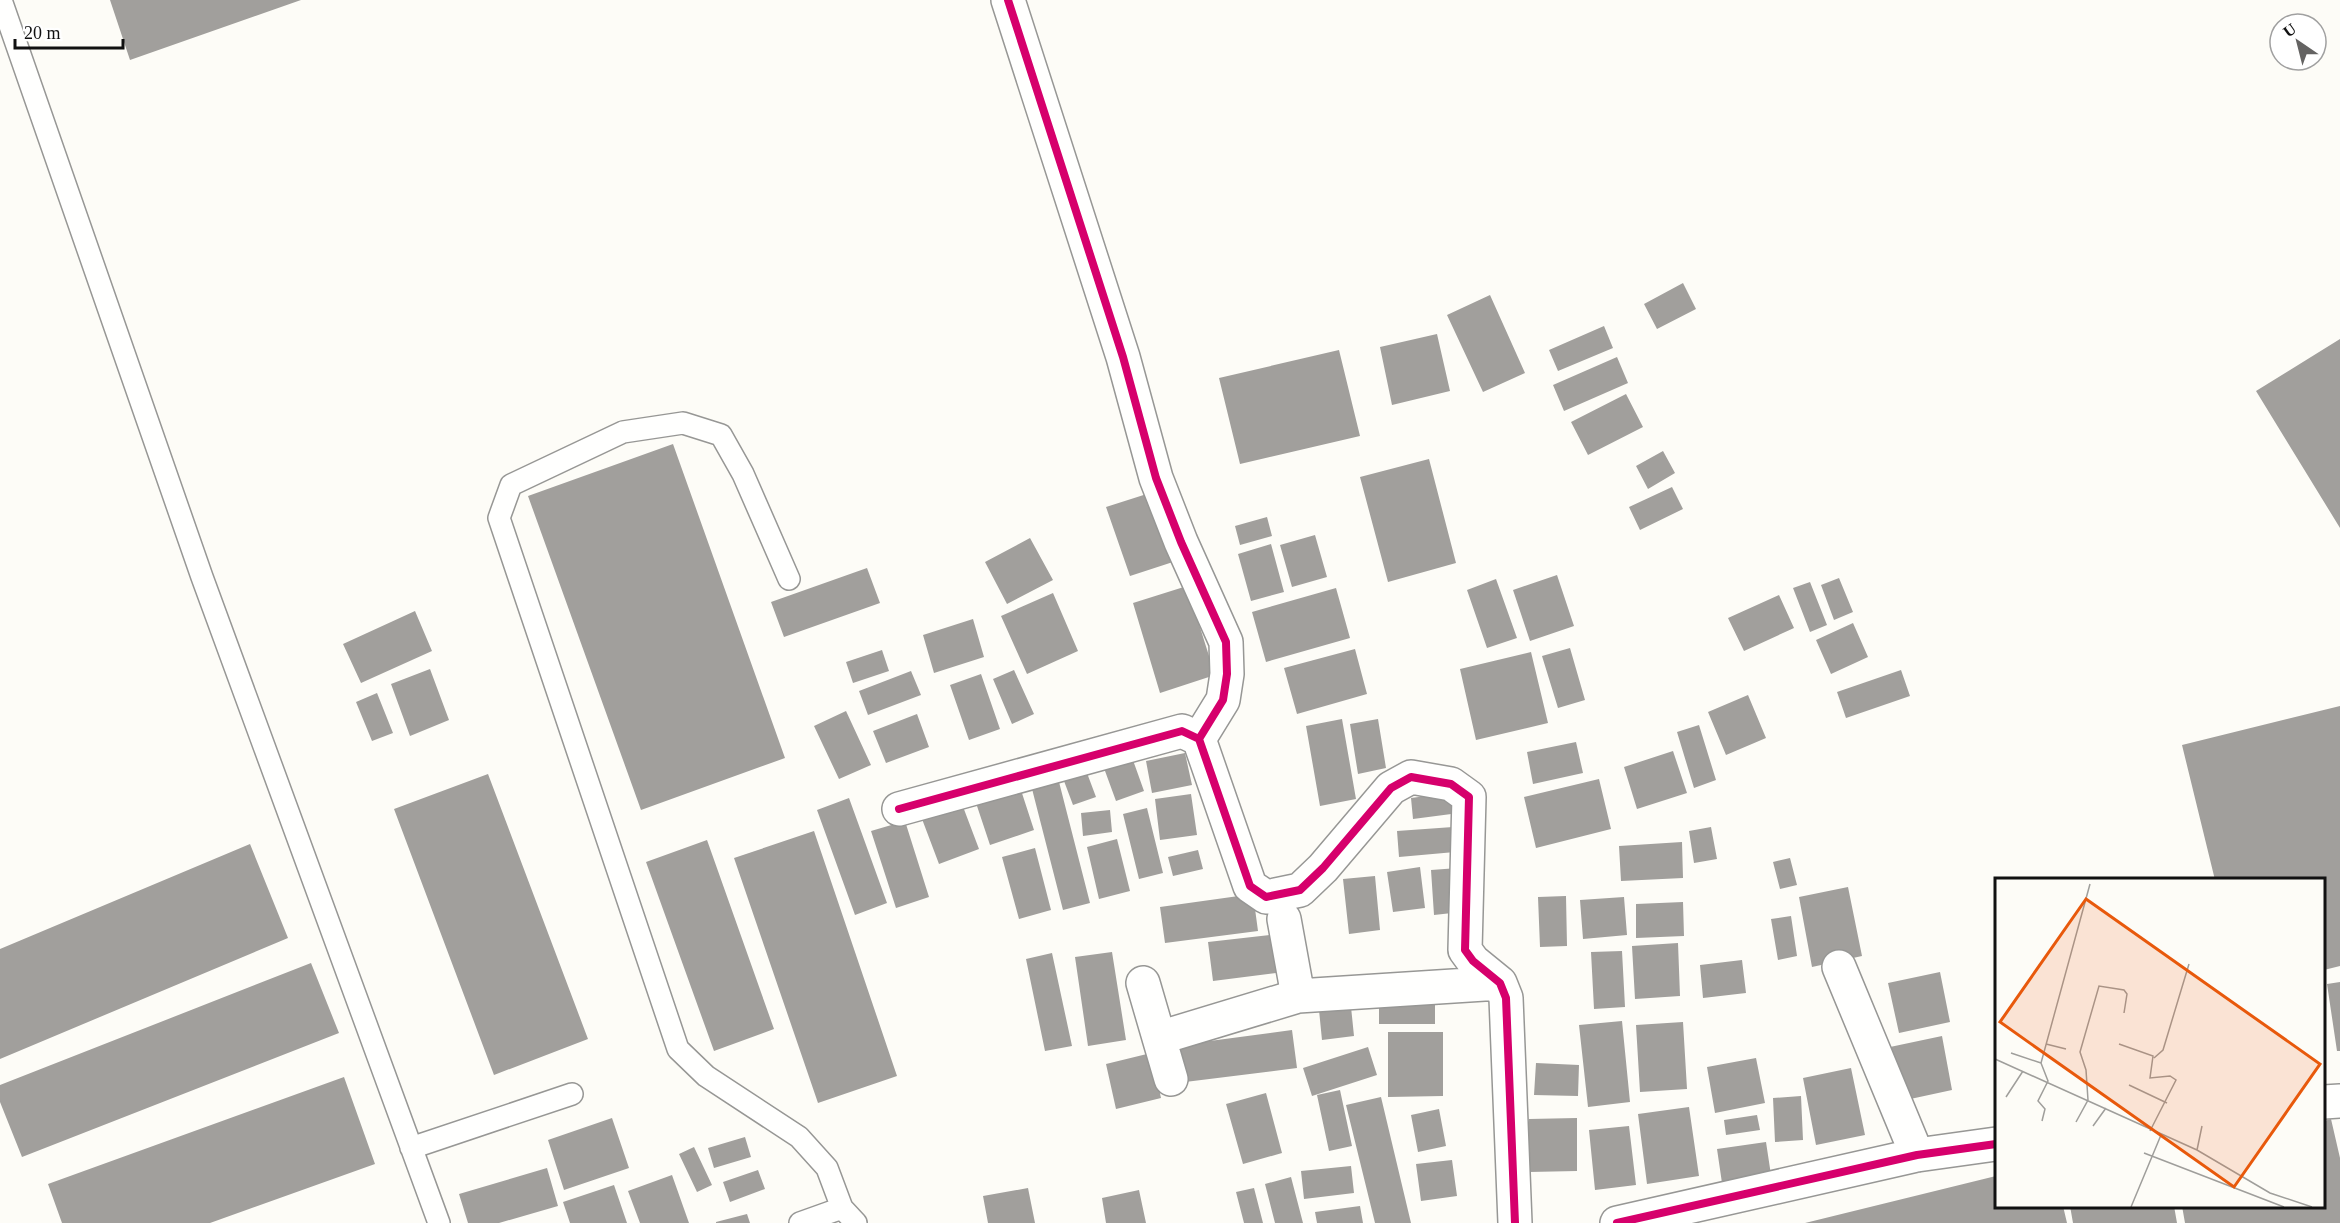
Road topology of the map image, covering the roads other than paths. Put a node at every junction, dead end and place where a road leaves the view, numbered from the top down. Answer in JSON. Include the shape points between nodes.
{"nodes":[{"id":1,"x":2,"y":0,"type":"edge"},
{"id":2,"x":1008,"y":0,"type":"edge"},
{"id":3,"x":789,"y":579,"type":"dead end"},
{"id":4,"x":1199,"y":739,"type":"junction"},
{"id":5,"x":899,"y":809,"type":"dead end"},
{"id":6,"x":1284,"y":919,"type":"dead end"},
{"id":7,"x":1839,"y":967,"type":"dead end"},
{"id":8,"x":1143,"y":983,"type":"dead end"},
{"id":9,"x":1500,"y":983,"type":"junction"},
{"id":10,"x":1298,"y":996,"type":"junction"},
{"id":11,"x":1159,"y":1038,"type":"junction"},
{"id":12,"x":1171,"y":1079,"type":"dead end"},
{"id":13,"x":572,"y":1094,"type":"dead end"},
{"id":14,"x":2340,"y":1101,"type":"edge"},
{"id":15,"x":2325,"y":1102,"type":"edge"},
{"id":16,"x":1995,"y":1144,"type":"edge"},
{"id":17,"x":411,"y":1148,"type":"junction"},
{"id":18,"x":1917,"y":1155,"type":"junction"},
{"id":19,"x":849,"y":1216,"type":"edge"},
{"id":20,"x":439,"y":1223,"type":"edge"},
{"id":21,"x":800,"y":1223,"type":"edge"},
{"id":22,"x":1515,"y":1223,"type":"edge"},
{"id":23,"x":1617,"y":1223,"type":"edge"}],
"edges":[{"from":1,"to":17,"type":"lane","via":[[202,577]]},
{"from":2,"to":4,"type":"street","via":[[1123,357],[1156,478],[1226,642],[1223,700]]},
{"from":3,"to":19,"type":"lane","via":[[743,474],[721,435],[683,423],[623,432],[512,485],[499,518],[678,1049],[706,1076],[799,1137],[827,1168]]},
{"from":4,"to":5,"type":"street","via":[[1182,731]]},
{"from":4,"to":9,"type":"street","via":[[1250,886],[1266,897],[1300,890],[1391,788],[1411,777],[1451,784],[1468,797],[1465,950]]},
{"from":6,"to":10,"type":"street"},
{"from":7,"to":18,"type":"street"},
{"from":8,"to":11,"type":"street"},
{"from":9,"to":10,"type":"street"},
{"from":9,"to":22,"type":"street","via":[[1506,998]]},
{"from":10,"to":11,"type":"street"},
{"from":11,"to":12,"type":"street"},
{"from":13,"to":17,"type":"lane"},
{"from":14,"to":15,"type":"street"},
{"from":16,"to":18,"type":"street"},
{"from":17,"to":20,"type":"lane"},
{"from":18,"to":23,"type":"street"},
{"from":19,"to":21,"type":"lane"}]}
